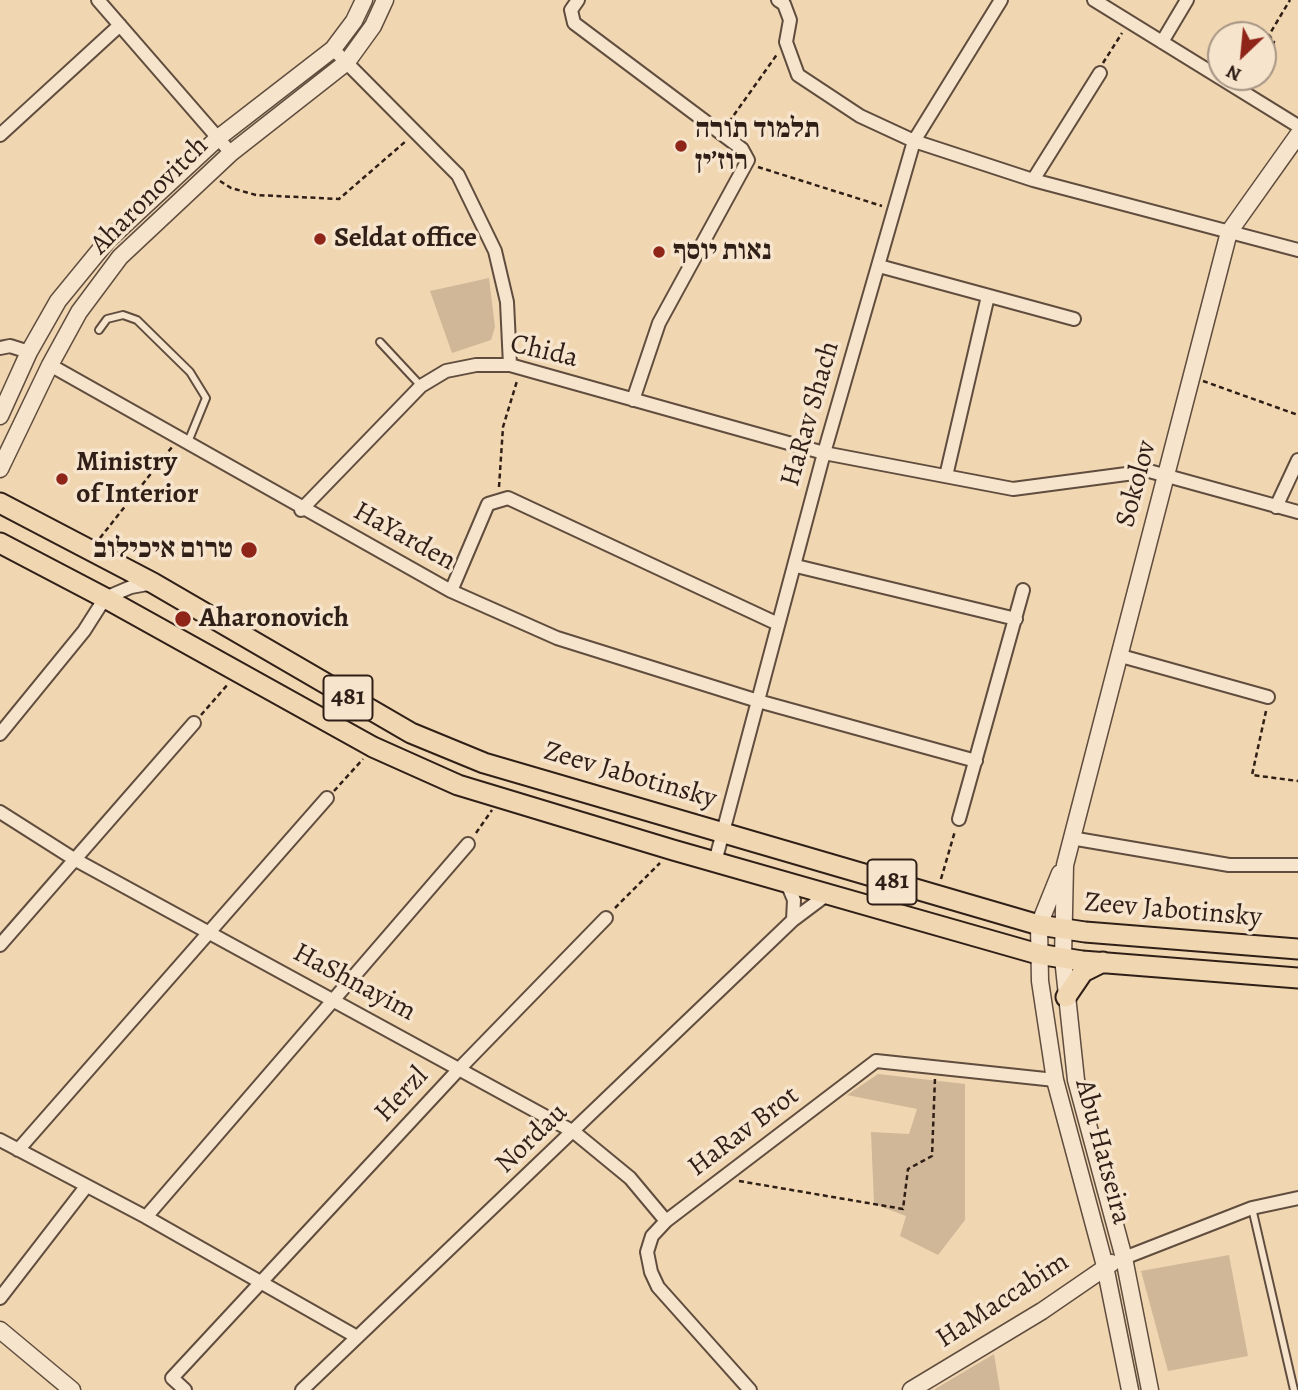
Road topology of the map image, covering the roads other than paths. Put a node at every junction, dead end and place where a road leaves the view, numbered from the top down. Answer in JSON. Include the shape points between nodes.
{"nodes":[{"id":1,"x":97,"y":0,"type":"edge"},
{"id":2,"x":363,"y":0,"type":"edge"},
{"id":3,"x":385,"y":0,"type":"edge"},
{"id":4,"x":578,"y":0,"type":"edge"},
{"id":5,"x":778,"y":0,"type":"edge"},
{"id":6,"x":1001,"y":0,"type":"edge"},
{"id":7,"x":1094,"y":0,"type":"edge"},
{"id":8,"x":1187,"y":0,"type":"edge"},
{"id":9,"x":120,"y":25,"type":"junction"},
{"id":10,"x":1162,"y":42,"type":"junction"},
{"id":11,"x":334,"y":49,"type":"junction"},
{"id":12,"x":347,"y":62,"type":"junction"},
{"id":13,"x":1100,"y":73,"type":"road end"},
{"id":14,"x":1298,"y":126,"type":"edge"},
{"id":15,"x":0,"y":135,"type":"edge"},
{"id":16,"x":1298,"y":135,"type":"edge"},
{"id":17,"x":218,"y":138,"type":"junction"},
{"id":18,"x":914,"y":141,"type":"junction"},
{"id":19,"x":231,"y":153,"type":"junction"},
{"id":20,"x":1033,"y":180,"type":"junction"},
{"id":21,"x":1229,"y":232,"type":"junction"},
{"id":22,"x":1298,"y":250,"type":"edge"},
{"id":23,"x":879,"y":266,"type":"junction"},
{"id":24,"x":988,"y":296,"type":"junction"},
{"id":25,"x":1074,"y":319,"type":"dead end"},
{"id":26,"x":99,"y":331,"type":"dead end"},
{"id":27,"x":380,"y":342,"type":"dead end"},
{"id":28,"x":0,"y":348,"type":"edge"},
{"id":29,"x":29,"y":352,"type":"junction"},
{"id":30,"x":50,"y":365,"type":"junction"},
{"id":31,"x":516,"y":367,"type":"junction"},
{"id":32,"x":421,"y":386,"type":"junction"},
{"id":33,"x":633,"y":400,"type":"junction"},
{"id":34,"x":0,"y":416,"type":"edge"},
{"id":35,"x":183,"y":442,"type":"junction"},
{"id":36,"x":824,"y":453,"type":"junction"},
{"id":37,"x":1298,"y":460,"type":"edge"},
{"id":38,"x":0,"y":469,"type":"edge"},
{"id":39,"x":946,"y":476,"type":"junction"},
{"id":40,"x":1166,"y":476,"type":"junction"},
{"id":41,"x":0,"y":503,"type":"edge"},
{"id":42,"x":1276,"y":507,"type":"junction"},
{"id":43,"x":301,"y":510,"type":"junction"},
{"id":44,"x":1298,"y":512,"type":"edge"},
{"id":45,"x":0,"y":544,"type":"edge"},
{"id":46,"x":796,"y":566,"type":"junction"},
{"id":47,"x":153,"y":583,"type":"junction"},
{"id":48,"x":1023,"y":590,"type":"dead end"},
{"id":49,"x":450,"y":591,"type":"junction"},
{"id":50,"x":105,"y":598,"type":"junction"},
{"id":51,"x":1016,"y":619,"type":"junction"},
{"id":52,"x":778,"y":624,"type":"junction"},
{"id":53,"x":1121,"y":656,"type":"junction"},
{"id":54,"x":1268,"y":697,"type":"road end"},
{"id":55,"x":758,"y":701,"type":"junction"},
{"id":56,"x":194,"y":723,"type":"road end"},
{"id":57,"x":0,"y":734,"type":"edge"},
{"id":58,"x":976,"y":761,"type":"junction"},
{"id":59,"x":327,"y":798,"type":"road end"},
{"id":60,"x":0,"y":812,"type":"edge"},
{"id":61,"x":959,"y":819,"type":"road end"},
{"id":62,"x":722,"y":832,"type":"junction"},
{"id":63,"x":1071,"y":838,"type":"junction"},
{"id":64,"x":468,"y":844,"type":"road end"},
{"id":65,"x":74,"y":859,"type":"junction"},
{"id":66,"x":715,"y":862,"type":"junction"},
{"id":67,"x":1065,"y":865,"type":"junction"},
{"id":68,"x":1298,"y":865,"type":"edge"},
{"id":69,"x":786,"y":881,"type":"junction"},
{"id":70,"x":829,"y":893,"type":"junction"},
{"id":71,"x":606,"y":918,"type":"road end"},
{"id":72,"x":793,"y":920,"type":"junction"},
{"id":73,"x":1039,"y":925,"type":"junction"},
{"id":74,"x":1063,"y":930,"type":"junction"},
{"id":75,"x":209,"y":931,"type":"junction"},
{"id":76,"x":0,"y":945,"type":"edge"},
{"id":77,"x":1298,"y":949,"type":"edge"},
{"id":78,"x":1038,"y":954,"type":"junction"},
{"id":79,"x":1063,"y":958,"type":"junction"},
{"id":80,"x":1103,"y":962,"type":"junction"},
{"id":81,"x":1298,"y":978,"type":"edge"},
{"id":82,"x":1066,"y":997,"type":"junction"},
{"id":83,"x":333,"y":1001,"type":"junction"},
{"id":84,"x":460,"y":1068,"type":"junction"},
{"id":85,"x":1055,"y":1080,"type":"junction"},
{"id":86,"x":574,"y":1132,"type":"junction"},
{"id":87,"x":0,"y":1140,"type":"edge"},
{"id":88,"x":18,"y":1150,"type":"junction"},
{"id":89,"x":85,"y":1188,"type":"junction"},
{"id":90,"x":1298,"y":1198,"type":"edge"},
{"id":91,"x":1252,"y":1208,"type":"junction"},
{"id":92,"x":146,"y":1217,"type":"junction"},
{"id":93,"x":666,"y":1221,"type":"junction"},
{"id":94,"x":1124,"y":1258,"type":"junction"},
{"id":95,"x":1105,"y":1266,"type":"junction"},
{"id":96,"x":262,"y":1282,"type":"junction"},
{"id":97,"x":0,"y":1298,"type":"edge"},
{"id":98,"x":0,"y":1330,"type":"edge"},
{"id":99,"x":357,"y":1337,"type":"junction"},
{"id":100,"x":914,"y":1389,"type":"edge"},
{"id":101,"x":72,"y":1390,"type":"edge"},
{"id":102,"x":185,"y":1390,"type":"edge"},
{"id":103,"x":302,"y":1390,"type":"edge"},
{"id":104,"x":750,"y":1390,"type":"edge"},
{"id":105,"x":1130,"y":1390,"type":"edge"},
{"id":106,"x":1150,"y":1390,"type":"edge"},
{"id":107,"x":1294,"y":1390,"type":"edge"}],
"edges":[{"from":1,"to":9,"type":"street"},
{"from":2,"to":11,"type":"street","name":"Aharonovitch"},
{"from":3,"to":12,"type":"street","name":"Aharonovitch"},
{"from":4,"to":33,"type":"street","via":[[571,10],[574,23],[742,149],[748,164],[659,323]]},
{"from":5,"to":18,"type":"street","via":[[785,4],[790,20],[786,42],[798,75],[860,116]]},
{"from":6,"to":18,"type":"street","name":"HaRav Shach"},
{"from":7,"to":10,"type":"street"},
{"from":8,"to":10,"type":"street"},
{"from":9,"to":15,"type":"street"},
{"from":9,"to":17,"type":"street"},
{"from":10,"to":14,"type":"street"},
{"from":11,"to":12,"type":"street"},
{"from":11,"to":17,"type":"street","name":"Aharonovitch"},
{"from":12,"to":19,"type":"street","name":"Aharonovitch"},
{"from":12,"to":31,"type":"street","via":[[458,175],[495,251]]},
{"from":13,"to":20,"type":"street"},
{"from":16,"to":21,"type":"street","name":"Sokolov"},
{"from":17,"to":19,"type":"street"},
{"from":17,"to":29,"type":"street","name":"Aharonovitch","via":[[108,240],[58,301]]},
{"from":18,"to":20,"type":"street"},
{"from":18,"to":23,"type":"street","name":"HaRav Shach"},
{"from":19,"to":30,"type":"street","name":"Aharonovitch","via":[[120,257],[79,312]]},
{"from":20,"to":21,"type":"street"},
{"from":21,"to":22,"type":"street"},
{"from":21,"to":40,"type":"street","name":"Sokolov"},
{"from":23,"to":24,"type":"street"},
{"from":23,"to":36,"type":"street","name":"HaRav Shach"},
{"from":24,"to":25,"type":"street"},
{"from":24,"to":39,"type":"street"},
{"from":26,"to":35,"type":"lane","via":[[107,319],[123,315],[136,320],[190,372],[206,398]]},
{"from":27,"to":32,"type":"lane"},
{"from":28,"to":29,"type":"street"},
{"from":29,"to":34,"type":"street","name":"Aharonovitch"},
{"from":30,"to":35,"type":"street","name":"HaYarden"},
{"from":30,"to":38,"type":"street","name":"Aharonovitch"},
{"from":31,"to":32,"type":"street","name":"Chida","via":[[476,365],[446,370]]},
{"from":31,"to":33,"type":"street","name":"Chida"},
{"from":32,"to":43,"type":"street","name":"Chida"},
{"from":33,"to":36,"type":"street","name":"Chida"},
{"from":35,"to":43,"type":"street","name":"HaYarden"},
{"from":36,"to":39,"type":"street","name":"Chida"},
{"from":36,"to":46,"type":"street","name":"HaRav Shach"},
{"from":37,"to":42,"type":"street"},
{"from":39,"to":40,"type":"street","name":"Chida","via":[[1013,489],[1149,471]]},
{"from":40,"to":42,"type":"street","name":"Chida"},
{"from":40,"to":53,"type":"street","name":"Sokolov"},
{"from":41,"to":47,"type":"main road","name":"Zeev Jabotinsky","number":"481"},
{"from":42,"to":44,"type":"street","name":"Chida"},
{"from":43,"to":49,"type":"street","name":"HaYarden"},
{"from":45,"to":50,"type":"main road","name":"Zeev Jabotinsky","number":"481"},
{"from":46,"to":51,"type":"street"},
{"from":46,"to":52,"type":"street","name":"HaRav Shach"},
{"from":47,"to":50,"type":"street"},
{"from":47,"to":62,"type":"main road","name":"Zeev Jabotinsky","number":"481","via":[[411,733],[484,763]]},
{"from":48,"to":51,"type":"street"},
{"from":49,"to":52,"type":"street","via":[[488,504],[508,498]]},
{"from":49,"to":55,"type":"street","name":"HaYarden","via":[[557,638]]},
{"from":50,"to":57,"type":"street","via":[[84,631]]},
{"from":50,"to":66,"type":"main road","name":"Zeev Jabotinsky","number":"481","via":[[411,766],[496,797]]},
{"from":51,"to":58,"type":"street"},
{"from":52,"to":55,"type":"street","name":"HaRav Shach"},
{"from":53,"to":54,"type":"street"},
{"from":53,"to":63,"type":"street","name":"Sokolov"},
{"from":55,"to":58,"type":"street","name":"HaYarden"},
{"from":55,"to":62,"type":"street","name":"HaRav Shach"},
{"from":56,"to":65,"type":"street"},
{"from":58,"to":61,"type":"street"},
{"from":59,"to":75,"type":"street"},
{"from":60,"to":65,"type":"street","name":"HaShnayim"},
{"from":62,"to":66,"type":"street","name":"HaRav Shach"},
{"from":62,"to":73,"type":"main road","name":"Zeev Jabotinsky","number":"481"},
{"from":63,"to":67,"type":"street","name":"Sokolov"},
{"from":63,"to":68,"type":"street","via":[[1230,865]]},
{"from":64,"to":83,"type":"street"},
{"from":65,"to":75,"type":"street","name":"HaShnayim"},
{"from":65,"to":76,"type":"street"},
{"from":66,"to":69,"type":"main road","name":"Zeev Jabotinsky","number":"481"},
{"from":67,"to":73,"type":"street","name":"Sokolov"},
{"from":67,"to":74,"type":"street","name":"Sokolov"},
{"from":69,"to":70,"type":"main road","name":"Zeev Jabotinsky","number":"481"},
{"from":69,"to":72,"type":"street","via":[[794,900]]},
{"from":70,"to":72,"type":"street","name":"Nordau"},
{"from":70,"to":78,"type":"main road","name":"Zeev Jabotinsky","number":"481"},
{"from":71,"to":84,"type":"street","name":"Herzl"},
{"from":72,"to":86,"type":"street","name":"Nordau"},
{"from":73,"to":74,"type":"main road","name":"Zeev Jabotinsky","number":"481"},
{"from":73,"to":78,"type":"street","name":"Abu Hatseira"},
{"from":74,"to":77,"type":"main road","name":"Zeev Jabotinsky","number":"481"},
{"from":74,"to":79,"type":"street","name":"Sokolov"},
{"from":75,"to":83,"type":"street","name":"HaShnayim"},
{"from":75,"to":88,"type":"street"},
{"from":78,"to":79,"type":"main road","name":"Zeev Jabotinsky","number":"481"},
{"from":78,"to":85,"type":"street","name":"Abu Hatseira"},
{"from":79,"to":80,"type":"main road","name":"Zeev Jabotinsky","number":"481"},
{"from":79,"to":82,"type":"street","name":"Abu Hatseira"},
{"from":80,"to":81,"type":"main road","name":"Zeev Jabotinsky","number":"481"},
{"from":80,"to":82,"type":"main road","via":[[1083,972]]},
{"from":82,"to":94,"type":"street","name":"Abu Hatseira","via":[[1076,1080]]},
{"from":83,"to":84,"type":"street","name":"HaShnayim"},
{"from":83,"to":92,"type":"street"},
{"from":84,"to":86,"type":"street","name":"HaShnayim"},
{"from":84,"to":96,"type":"street","name":"Herzl"},
{"from":85,"to":93,"type":"street","name":"HaRav Brot","via":[[876,1061]]},
{"from":85,"to":95,"type":"street","name":"Abu Hatseira"},
{"from":86,"to":93,"type":"street","name":"HaShnayim","via":[[630,1178]]},
{"from":86,"to":99,"type":"street","name":"Nordau"},
{"from":87,"to":88,"type":"street"},
{"from":88,"to":89,"type":"street"},
{"from":89,"to":92,"type":"street"},
{"from":89,"to":97,"type":"street"},
{"from":90,"to":91,"type":"street"},
{"from":91,"to":94,"type":"street"},
{"from":91,"to":107,"type":"lane"},
{"from":92,"to":96,"type":"street"},
{"from":93,"to":104,"type":"street","name":"HaRav Brot","via":[[652,1236],[647,1252],[650,1272],[658,1287]]},
{"from":94,"to":95,"type":"street","name":"HaMaccabim"},
{"from":94,"to":106,"type":"street","name":"Abu Hatseira"},
{"from":95,"to":100,"type":"street","name":"HaMaccabim","via":[[1042,1311]]},
{"from":95,"to":105,"type":"street","name":"Abu Hatseira"},
{"from":96,"to":99,"type":"street"},
{"from":96,"to":102,"type":"street","name":"Herzl","via":[[172,1378]]},
{"from":98,"to":101,"type":"street"},
{"from":99,"to":103,"type":"street","name":"Nordau"}]}
